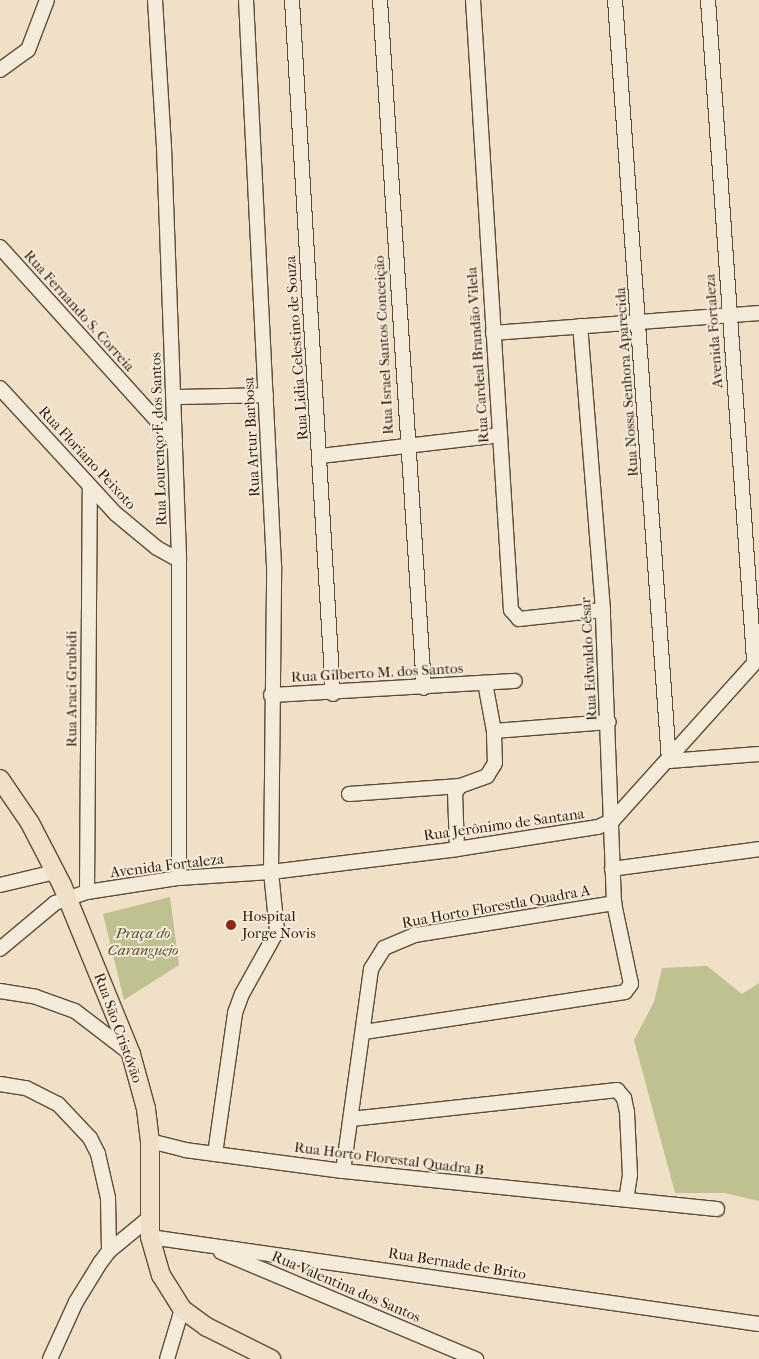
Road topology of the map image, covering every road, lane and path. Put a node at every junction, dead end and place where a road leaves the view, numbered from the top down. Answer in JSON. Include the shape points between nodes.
{"nodes":[{"id":1,"x":47,"y":0,"type":"edge"},
{"id":2,"x":155,"y":0,"type":"edge"},
{"id":3,"x":246,"y":0,"type":"edge"},
{"id":4,"x":292,"y":0,"type":"edge"},
{"id":5,"x":380,"y":0,"type":"edge"},
{"id":6,"x":472,"y":0,"type":"edge"},
{"id":7,"x":615,"y":0,"type":"edge"},
{"id":8,"x":708,"y":0,"type":"edge"},
{"id":9,"x":0,"y":70,"type":"edge"},
{"id":10,"x":0,"y":247,"type":"edge"},
{"id":11,"x":759,"y":313,"type":"edge"},
{"id":12,"x":729,"y":315,"type":"junction"},
{"id":13,"x":640,"y":320,"type":"junction"},
{"id":14,"x":580,"y":326,"type":"junction"},
{"id":15,"x":493,"y":333,"type":"junction"},
{"id":16,"x":0,"y":388,"type":"edge"},
{"id":17,"x":266,"y":395,"type":"junction"},
{"id":18,"x":174,"y":397,"type":"junction"},
{"id":19,"x":500,"y":435,"type":"junction"},
{"id":20,"x":175,"y":441,"type":"junction"},
{"id":21,"x":406,"y":446,"type":"junction"},
{"id":22,"x":321,"y":456,"type":"junction"},
{"id":23,"x":90,"y":487,"type":"junction"},
{"id":24,"x":179,"y":560,"type":"junction"},
{"id":25,"x":603,"y":610,"type":"junction"},
{"id":26,"x":757,"y":659,"type":"edge"},
{"id":27,"x":515,"y":681,"type":"dead end"},
{"id":28,"x":485,"y":683,"type":"junction"},
{"id":29,"x":424,"y":688,"type":"junction"},
{"id":30,"x":333,"y":694,"type":"junction"},
{"id":31,"x":271,"y":695,"type":"junction"},
{"id":32,"x":609,"y":722,"type":"junction"},
{"id":33,"x":494,"y":731,"type":"junction"},
{"id":34,"x":759,"y":754,"type":"edge"},
{"id":35,"x":669,"y":761,"type":"junction"},
{"id":36,"x":1,"y":781,"type":"edge"},
{"id":37,"x":460,"y":786,"type":"junction"},
{"id":38,"x":349,"y":794,"type":"dead end"},
{"id":39,"x":613,"y":820,"type":"junction"},
{"id":40,"x":457,"y":849,"type":"junction"},
{"id":41,"x":759,"y":849,"type":"edge"},
{"id":42,"x":612,"y":869,"type":"junction"},
{"id":43,"x":55,"y":872,"type":"junction"},
{"id":44,"x":271,"y":872,"type":"junction"},
{"id":45,"x":179,"y":878,"type":"junction"},
{"id":46,"x":0,"y":885,"type":"edge"},
{"id":47,"x":88,"y":892,"type":"junction"},
{"id":48,"x":68,"y":897,"type":"junction"},
{"id":49,"x":614,"y":902,"type":"junction"},
{"id":50,"x":0,"y":948,"type":"edge"},
{"id":51,"x":0,"y":991,"type":"edge"},
{"id":52,"x":364,"y":1032,"type":"junction"},
{"id":53,"x":130,"y":1054,"type":"junction"},
{"id":54,"x":0,"y":1084,"type":"edge"},
{"id":55,"x":351,"y":1119,"type":"junction"},
{"id":56,"x":150,"y":1141,"type":"junction"},
{"id":57,"x":215,"y":1154,"type":"junction"},
{"id":58,"x":343,"y":1172,"type":"junction"},
{"id":59,"x":626,"y":1199,"type":"junction"},
{"id":60,"x":718,"y":1209,"type":"dead end"},
{"id":61,"x":148,"y":1219,"type":"junction"},
{"id":62,"x":150,"y":1237,"type":"junction"},
{"id":63,"x":204,"y":1245,"type":"junction"},
{"id":64,"x":110,"y":1251,"type":"junction"},
{"id":65,"x":182,"y":1310,"type":"junction"},
{"id":66,"x":759,"y":1324,"type":"edge"},
{"id":67,"x":252,"y":1355,"type":"edge"},
{"id":68,"x":50,"y":1359,"type":"edge"},
{"id":69,"x":167,"y":1359,"type":"edge"},
{"id":70,"x":271,"y":1359,"type":"edge"},
{"id":71,"x":476,"y":1359,"type":"edge"}],
"edges":[{"from":1,"to":9,"type":"street","via":[[28,50]]},
{"from":2,"to":18,"type":"street","name":"Rua Lourenço F. dos Santos"},
{"from":3,"to":17,"type":"street","name":"Rua Artur Barbosa"},
{"from":4,"to":22,"type":"street","name":"Rua Lidia Celestino de Souza"},
{"from":5,"to":21,"type":"street","name":"Rua Israel Santos Conceição"},
{"from":6,"to":15,"type":"street","name":"Rua Cardeal Brandão Vilela"},
{"from":7,"to":13,"type":"street","name":"Rua Nossa Senhora Aparecida"},
{"from":8,"to":12,"type":"street","name":"Avenida Fortaleza"},
{"from":10,"to":20,"type":"street","name":"Rua Fernando S. Correia"},
{"from":11,"to":12,"type":"street"},
{"from":12,"to":13,"type":"street"},
{"from":12,"to":26,"type":"street","name":"Avenida Fortaleza"},
{"from":13,"to":14,"type":"street"},
{"from":13,"to":35,"type":"street","name":"Rua Nossa Senhora Aparecida"},
{"from":14,"to":15,"type":"street"},
{"from":14,"to":25,"type":"street","name":"Rua Edwaldo César"},
{"from":15,"to":19,"type":"street","name":"Rua Cardeal Brandão Vilela"},
{"from":16,"to":23,"type":"street","name":"Rua Floriano Peixoto"},
{"from":17,"to":18,"type":"street"},
{"from":17,"to":31,"type":"street","name":"Rua Artur Barbosa","via":[[274,566]]},
{"from":18,"to":20,"type":"street","name":"Rua Lourenço F. dos Santos"},
{"from":19,"to":21,"type":"street"},
{"from":19,"to":25,"type":"street","name":"Rua Cardeal Brandão Vilela","via":[[512,614],[519,619]]},
{"from":20,"to":24,"type":"street","name":"Rua Lourenço F. dos Santos"},
{"from":21,"to":22,"type":"street"},
{"from":21,"to":29,"type":"street","name":"Rua Israel Santos Conceição"},
{"from":22,"to":30,"type":"street","name":"Rua Lidia Celestino de Souza"},
{"from":23,"to":24,"type":"street","name":"Rua Floriano Peixoto","via":[[139,535]]},
{"from":23,"to":47,"type":"street","name":"Rua Araci Grubidi"},
{"from":24,"to":45,"type":"street","name":"Rua Lourenço F. dos Santos"},
{"from":25,"to":32,"type":"street","name":"Rua Edwaldo César"},
{"from":26,"to":35,"type":"street","name":"Rua Jerônimo de Santana"},
{"from":27,"to":28,"type":"street","name":"Rua Gilberto M. dos Santos"},
{"from":28,"to":29,"type":"street","name":"Rua Gilberto M. dos Santos"},
{"from":28,"to":33,"type":"street","name":"Rua Gilberto M. dos Santos"},
{"from":29,"to":30,"type":"street","name":"Rua Gilberto M. dos Santos"},
{"from":30,"to":31,"type":"street","name":"Rua Gilberto M. dos Santos"},
{"from":31,"to":44,"type":"street","name":"Rua Artur Barbosa"},
{"from":32,"to":33,"type":"street"},
{"from":32,"to":39,"type":"street","name":"Rua Edwaldo César"},
{"from":33,"to":37,"type":"street","name":"Rua Gilberto M. dos Santos","via":[[492,772]]},
{"from":34,"to":35,"type":"street"},
{"from":35,"to":39,"type":"street","name":"Rua Jerônimo de Santana"},
{"from":36,"to":43,"type":"main road","name":"Rua São Cristóvão","via":[[30,823]]},
{"from":37,"to":38,"type":"street"},
{"from":37,"to":40,"type":"street","via":[[453,804]]},
{"from":39,"to":40,"type":"street","name":"Rua Jerônimo de Santana","via":[[585,830]]},
{"from":39,"to":42,"type":"street","name":"Rua Edwaldo César"},
{"from":40,"to":44,"type":"street","name":"Rua Jerônimo de Santana"},
{"from":41,"to":42,"type":"street"},
{"from":42,"to":49,"type":"street","name":"Rua Edwaldo César"},
{"from":43,"to":46,"type":"street"},
{"from":43,"to":48,"type":"main road","name":"Rua São Cristóvão"},
{"from":44,"to":45,"type":"street","name":"Avenida Fortaleza"},
{"from":44,"to":57,"type":"street","name":"Rua Artur Barbosa","via":[[277,931],[235,1014]]},
{"from":45,"to":47,"type":"street","name":"Avenida Fortaleza"},
{"from":47,"to":48,"type":"street","name":"Avenida Fortaleza"},
{"from":48,"to":50,"type":"street","name":"Avenida Fortaleza","via":[[36,916]]},
{"from":48,"to":53,"type":"main road","name":"Rua São Cristóvão"},
{"from":49,"to":52,"type":"street","name":"Rua Horto Florestla Quadra A","via":[[395,941],[380,952],[371,969]]},
{"from":49,"to":52,"type":"street","name":"Rua Edwaldo César","via":[[631,978],[630,989],[625,992]]},
{"from":51,"to":53,"type":"street","via":[[36,997],[75,1011]]},
{"from":52,"to":55,"type":"street","name":"Rua Horto Florestla Quadra A"},
{"from":53,"to":56,"type":"main road","name":"Rua São Cristóvão","via":[[146,1109]]},
{"from":54,"to":64,"type":"street","via":[[26,1088],[58,1104],[90,1138],[98,1154],[108,1198]]},
{"from":55,"to":58,"type":"street","name":"Rua Horto Florestla Quadra A"},
{"from":55,"to":59,"type":"street","via":[[609,1090],[621,1093],[627,1112],[630,1175]]},
{"from":56,"to":57,"type":"street","name":"Rua Horto Florestal Quadra B"},
{"from":56,"to":61,"type":"main road","name":"Rua São Cristóvão"},
{"from":57,"to":58,"type":"street","name":"Rua Horto Florestal Quadra B"},
{"from":58,"to":59,"type":"street","name":"Rua Horto Florestal Quadra B","via":[[605,1200]]},
{"from":59,"to":60,"type":"street","name":"Rua Horto Florestal Quadra B"},
{"from":61,"to":62,"type":"main road","name":"Rua São Cristóvão"},
{"from":61,"to":64,"type":"street"},
{"from":62,"to":63,"type":"street","name":"Rua Bernade de Brito"},
{"from":62,"to":65,"type":"main road","name":"Rua São Cristóvão","via":[[161,1275]]},
{"from":63,"to":66,"type":"street","name":"Rua Bernade de Brito"},
{"from":63,"to":71,"type":"street","name":"Rua Valentina dos Santos"},
{"from":64,"to":68,"type":"street","via":[[76,1302]]},
{"from":65,"to":67,"type":"main road","name":"Rua São Cristóvão"},
{"from":65,"to":69,"type":"street"},
{"from":67,"to":70,"type":"main road","name":"Rua São Cristóvão"}]}
